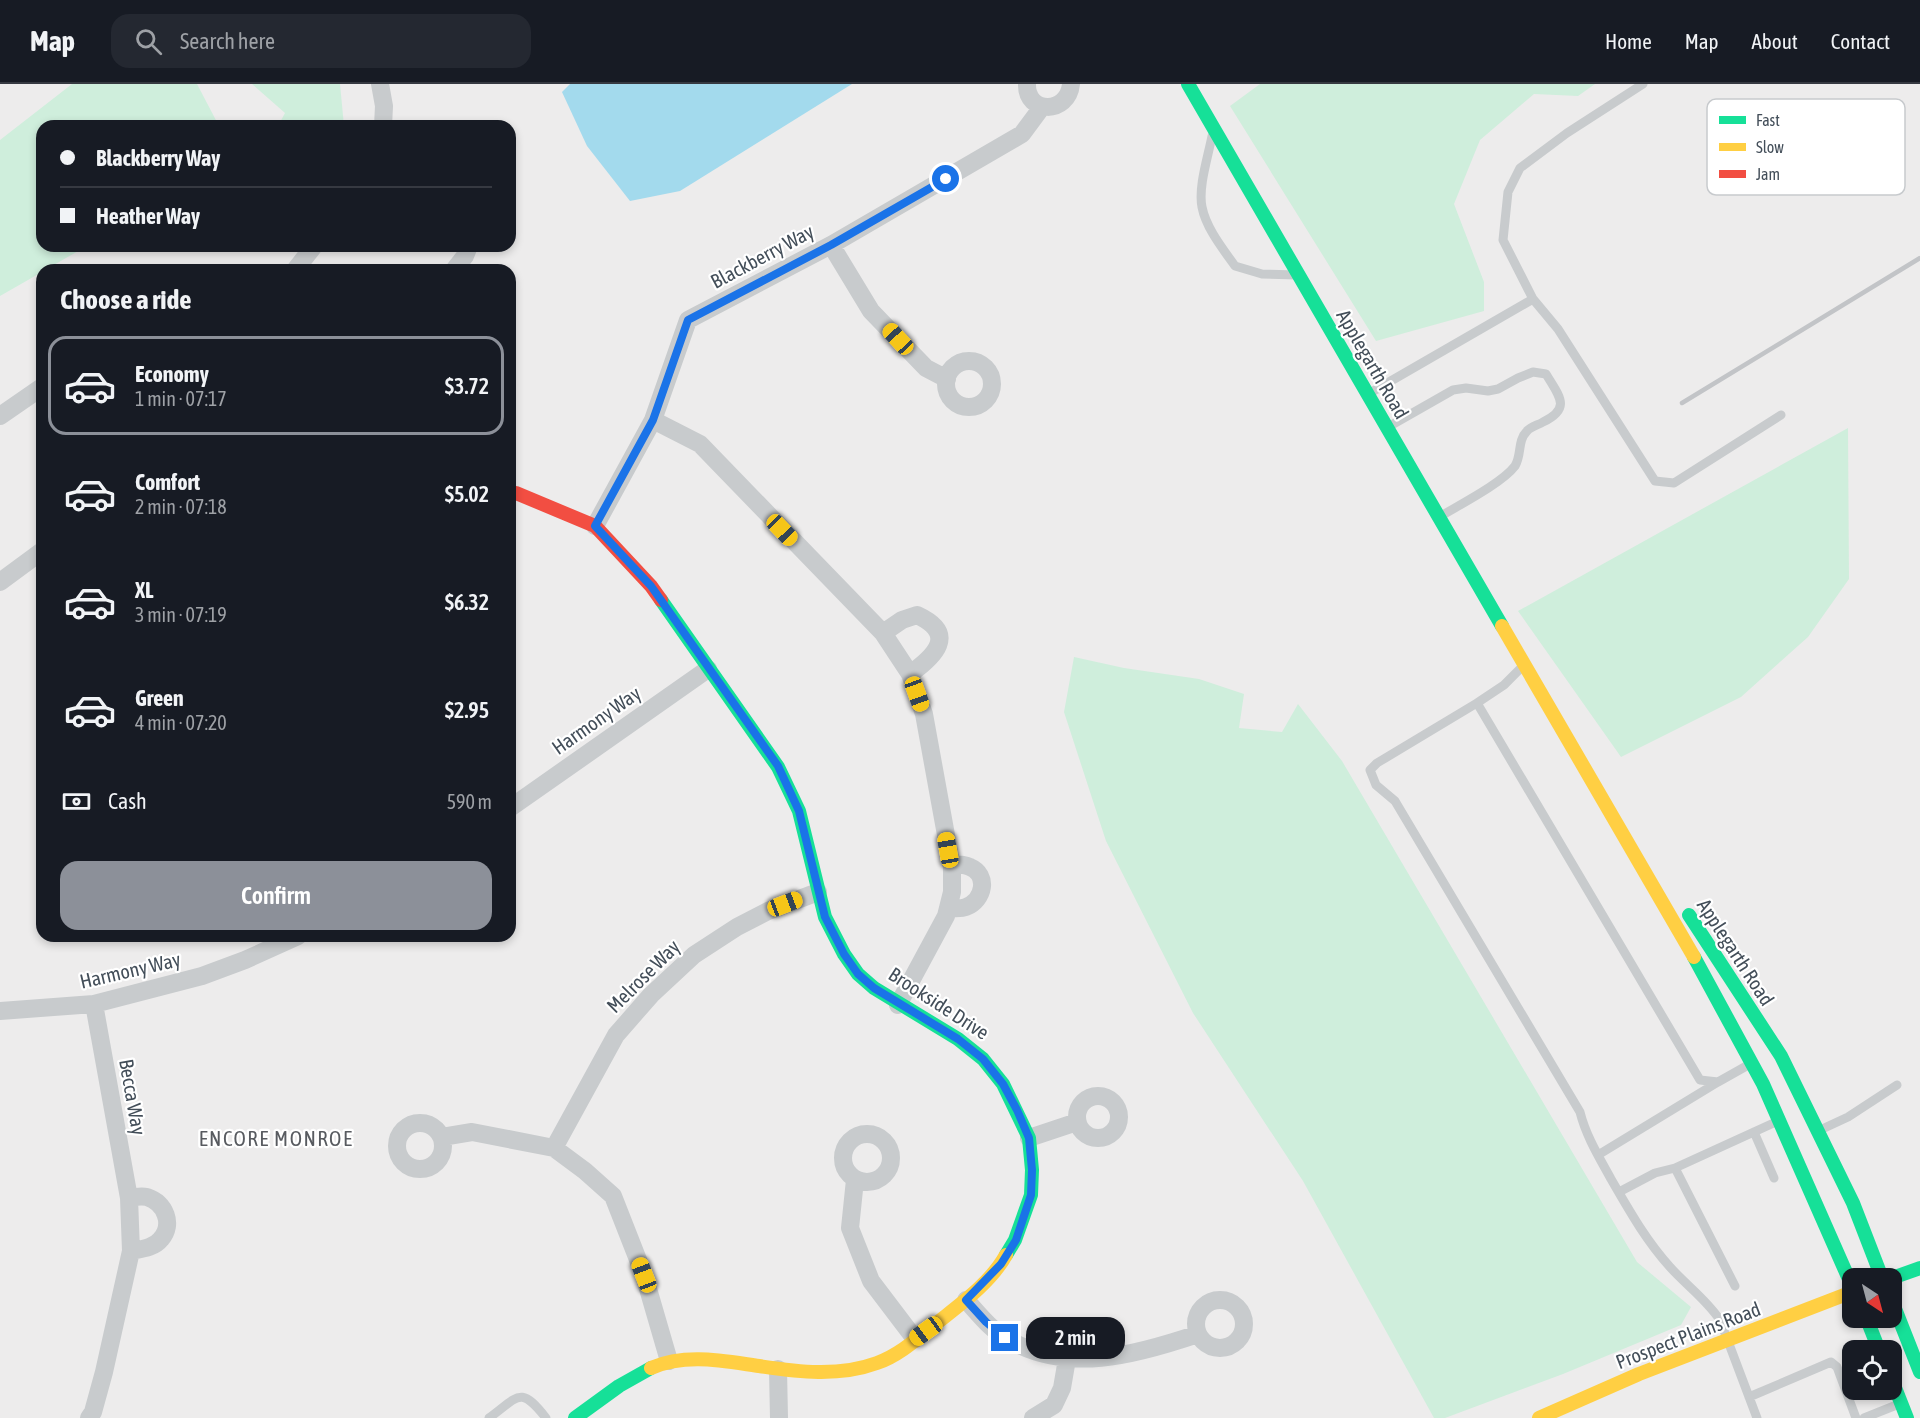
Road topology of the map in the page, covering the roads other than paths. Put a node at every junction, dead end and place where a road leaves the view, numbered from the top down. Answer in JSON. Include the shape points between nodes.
{"nodes":[{"id":1,"x":380,"y":84,"type":"edge"},
{"id":2,"x":1027,"y":84,"type":"edge"},
{"id":3,"x":1071,"y":84,"type":"edge"},
{"id":4,"x":1188,"y":84,"type":"edge"},
{"id":5,"x":1643,"y":84,"type":"edge"},
{"id":6,"x":1042,"y":107,"type":"junction"},
{"id":7,"x":383,"y":120,"type":"edge"},
{"id":8,"x":1213,"y":128,"type":"junction"},
{"id":9,"x":831,"y":245,"type":"junction"},
{"id":10,"x":309,"y":252,"type":"edge"},
{"id":11,"x":300,"y":264,"type":"edge"},
{"id":12,"x":1299,"y":275,"type":"junction"},
{"id":13,"x":1533,"y":299,"type":"junction"},
{"id":14,"x":947,"y":379,"type":"dead end"},
{"id":15,"x":36,"y":391,"type":"edge"},
{"id":16,"x":1368,"y":395,"type":"junction"},
{"id":17,"x":1780,"y":415,"type":"dead end"},
{"id":18,"x":0,"y":416,"type":"edge"},
{"id":19,"x":653,"y":420,"type":"junction"},
{"id":20,"x":1387,"y":427,"type":"junction"},
{"id":21,"x":516,"y":494,"type":"edge"},
{"id":22,"x":1439,"y":517,"type":"junction"},
{"id":23,"x":595,"y":526,"type":"junction"},
{"id":24,"x":36,"y":555,"type":"edge"},
{"id":25,"x":0,"y":582,"type":"edge"},
{"id":26,"x":883,"y":633,"type":"junction"},
{"id":27,"x":1524,"y":664,"type":"junction"},
{"id":28,"x":708,"y":669,"type":"junction"},
{"id":29,"x":910,"y":674,"type":"junction"},
{"id":30,"x":1478,"y":704,"type":"junction"},
{"id":31,"x":516,"y":804,"type":"edge"},
{"id":32,"x":951,"y":864,"type":"junction"},
{"id":33,"x":1665,"y":880,"type":"dead end"},
{"id":34,"x":818,"y":892,"type":"junction"},
{"id":35,"x":1678,"y":899,"type":"dead end"},
{"id":36,"x":948,"y":908,"type":"junction"},
{"id":37,"x":285,"y":942,"type":"edge"},
{"id":38,"x":94,"y":1004,"type":"junction"},
{"id":39,"x":898,"y":1005,"type":"junction"},
{"id":40,"x":0,"y":1011,"type":"edge"},
{"id":41,"x":1752,"y":1063,"type":"junction"},
{"id":42,"x":1718,"y":1082,"type":"junction"},
{"id":43,"x":1897,"y":1085,"type":"dead end"},
{"id":44,"x":1779,"y":1120,"type":"junction"},
{"id":45,"x":1077,"y":1122,"type":"dead end"},
{"id":46,"x":1818,"y":1131,"type":"junction"},
{"id":47,"x":1754,"y":1132,"type":"junction"},
{"id":48,"x":442,"y":1137,"type":"dead end"},
{"id":49,"x":1029,"y":1138,"type":"junction"},
{"id":50,"x":554,"y":1148,"type":"junction"},
{"id":51,"x":1598,"y":1155,"type":"junction"},
{"id":52,"x":1675,"y":1168,"type":"junction"},
{"id":53,"x":1774,"y":1178,"type":"dead end"},
{"id":54,"x":855,"y":1180,"type":"dead end"},
{"id":55,"x":1619,"y":1192,"type":"junction"},
{"id":56,"x":129,"y":1198,"type":"junction"},
{"id":57,"x":130,"y":1251,"type":"junction"},
{"id":58,"x":1844,"y":1268,"type":"edge"},
{"id":59,"x":1878,"y":1268,"type":"edge"},
{"id":60,"x":1920,"y":1268,"type":"edge"},
{"id":61,"x":1902,"y":1274,"type":"edge"},
{"id":62,"x":1735,"y":1286,"type":"dead end"},
{"id":63,"x":1842,"y":1296,"type":"edge"},
{"id":64,"x":966,"y":1300,"type":"junction"},
{"id":65,"x":1902,"y":1326,"type":"edge"},
{"id":66,"x":1198,"y":1334,"type":"dead end"},
{"id":67,"x":915,"y":1339,"type":"junction"},
{"id":68,"x":1728,"y":1340,"type":"junction"},
{"id":69,"x":1067,"y":1359,"type":"junction"},
{"id":70,"x":669,"y":1361,"type":"junction"},
{"id":71,"x":778,"y":1369,"type":"junction"},
{"id":72,"x":1920,"y":1372,"type":"edge"},
{"id":73,"x":1749,"y":1396,"type":"junction"},
{"id":74,"x":1900,"y":1400,"type":"edge"},
{"id":75,"x":1901,"y":1403,"type":"junction"},
{"id":76,"x":89,"y":1418,"type":"edge"},
{"id":77,"x":489,"y":1418,"type":"edge"},
{"id":78,"x":546,"y":1418,"type":"edge"},
{"id":79,"x":575,"y":1418,"type":"edge"},
{"id":80,"x":779,"y":1418,"type":"edge"},
{"id":81,"x":1033,"y":1418,"type":"edge"},
{"id":82,"x":1539,"y":1418,"type":"edge"},
{"id":83,"x":1757,"y":1418,"type":"edge"},
{"id":84,"x":1856,"y":1418,"type":"edge"},
{"id":85,"x":1864,"y":1418,"type":"edge"},
{"id":86,"x":1907,"y":1418,"type":"edge"}],
"edges":[{"from":1,"to":7,"type":"street"},
{"from":2,"to":6,"type":"street","via":[[1029,96]]},
{"from":3,"to":6,"type":"street","name":"Blackberry Way","via":[[1066,99]]},
{"from":4,"to":8,"type":"main road","name":"Applegarth Road"},
{"from":5,"to":13,"type":"lane","via":[[1520,168],[1508,192],[1503,240]]},
{"from":6,"to":9,"type":"street","name":"Blackberry Way","via":[[1022,134]]},
{"from":8,"to":12,"type":"main road","name":"Applegarth Road"},
{"from":8,"to":12,"type":"lane","via":[[1202,207],[1212,232],[1235,266],[1262,274]]},
{"from":9,"to":14,"type":"street","via":[[871,311],[926,368]]},
{"from":9,"to":19,"type":"street","name":"Blackberry Way","via":[[688,320]]},
{"from":10,"to":11,"type":"street"},
{"from":12,"to":16,"type":"main road","name":"Applegarth Road"},
{"from":13,"to":16,"type":"lane"},
{"from":13,"to":17,"type":"lane","via":[[1558,329],[1655,481],[1674,483]]},
{"from":15,"to":18,"type":"street"},
{"from":16,"to":20,"type":"main road","name":"Applegarth Road"},
{"from":19,"to":23,"type":"street","name":"Blackberry Way"},
{"from":19,"to":26,"type":"street","via":[[700,444]]},
{"from":20,"to":22,"type":"main road","name":"Applegarth Road"},
{"from":20,"to":22,"type":"lane","via":[[1453,390],[1498,389],[1533,372],[1546,374],[1561,399],[1555,417],[1527,430],[1516,465],[1506,475]]},
{"from":21,"to":23,"type":"main road","name":"Brookside Drive"},
{"from":22,"to":27,"type":"main road","name":"Applegarth Road"},
{"from":23,"to":28,"type":"main road","name":"Brookside Drive","via":[[651,586]]},
{"from":24,"to":25,"type":"street"},
{"from":26,"to":29,"type":"street"},
{"from":26,"to":29,"type":"street","via":[[917,615],[936,630],[938,651]]},
{"from":27,"to":30,"type":"lane","via":[[1504,686]]},
{"from":27,"to":33,"type":"main road","name":"Applegarth Road"},
{"from":27,"to":41,"type":"main road","name":"Applegarth Road"},
{"from":28,"to":31,"type":"street","name":"Harmony Way"},
{"from":28,"to":34,"type":"main road","name":"Brookside Drive","via":[[778,766],[799,811]]},
{"from":29,"to":32,"type":"street","via":[[924,714]]},
{"from":30,"to":42,"type":"lane","via":[[1700,1080]]},
{"from":30,"to":51,"type":"lane","via":[[1370,770],[1376,785],[1395,801],[1580,1112]]},
{"from":32,"to":36,"type":"street"},
{"from":32,"to":36,"type":"street","via":[[972,868],[983,884],[974,902],[964,908]]},
{"from":34,"to":39,"type":"main road","name":"Brookside Drive","via":[[825,917],[844,954],[866,981]]},
{"from":34,"to":50,"type":"street","name":"Melrose Way","via":[[737,927],[694,955],[651,995],[616,1035]]},
{"from":35,"to":46,"type":"main road","name":"Applegarth Road","via":[[1781,1056]]},
{"from":36,"to":39,"type":"street"},
{"from":37,"to":38,"type":"street","name":"Harmony Way","via":[[202,976]]},
{"from":38,"to":40,"type":"street","name":"Harmony Way"},
{"from":38,"to":56,"type":"street","name":"Becca Way"},
{"from":39,"to":49,"type":"main road","name":"Brookside Drive","via":[[958,1039],[983,1059],[1003,1084]]},
{"from":41,"to":42,"type":"lane"},
{"from":41,"to":44,"type":"main road","name":"Applegarth Road"},
{"from":42,"to":51,"type":"lane"},
{"from":43,"to":46,"type":"lane"},
{"from":44,"to":47,"type":"lane"},
{"from":44,"to":58,"type":"main road","name":"Applegarth Road"},
{"from":45,"to":49,"type":"street"},
{"from":46,"to":59,"type":"main road","name":"Applegarth Road","via":[[1853,1203]]},
{"from":47,"to":52,"type":"lane"},
{"from":47,"to":53,"type":"lane"},
{"from":48,"to":50,"type":"street","via":[[472,1132]]},
{"from":49,"to":64,"type":"main road","name":"Brookside Drive","via":[[1031,1195],[1016,1240],[1001,1264]]},
{"from":50,"to":70,"type":"street","via":[[613,1196],[644,1275]]},
{"from":51,"to":55,"type":"lane"},
{"from":52,"to":55,"type":"lane","via":[[1654,1173]]},
{"from":52,"to":62,"type":"lane"},
{"from":54,"to":67,"type":"street","via":[[850,1228],[871,1281]]},
{"from":55,"to":68,"type":"lane","via":[[1647,1240],[1712,1308]]},
{"from":56,"to":57,"type":"street","name":"Becca Way"},
{"from":56,"to":57,"type":"street","via":[[146,1197],[160,1205],[166,1213],[167,1228],[152,1246]]},
{"from":57,"to":76,"type":"street","name":"Becca Way","via":[[104,1372]]},
{"from":60,"to":61,"type":"main road"},
{"from":63,"to":68,"type":"main road","name":"Prospect Plains Road"},
{"from":64,"to":67,"type":"main road","name":"Brookside Drive"},
{"from":64,"to":69,"type":"street","via":[[1005,1338],[1031,1350]]},
{"from":65,"to":72,"type":"main road"},
{"from":66,"to":69,"type":"street","via":[[1111,1358]]},
{"from":67,"to":71,"type":"main road","name":"Brookside Drive","via":[[885,1361],[860,1370],[836,1373]]},
{"from":68,"to":73,"type":"lane"},
{"from":68,"to":82,"type":"main road","name":"Prospect Plains Road"},
{"from":69,"to":81,"type":"street","via":[[1062,1388],[1053,1405]]},
{"from":70,"to":71,"type":"main road","name":"Brookside Drive","via":[[713,1359]]},
{"from":70,"to":79,"type":"main road","name":"Brookside Drive","via":[[642,1371]]},
{"from":71,"to":80,"type":"street"},
{"from":73,"to":83,"type":"lane"},
{"from":73,"to":84,"type":"lane","via":[[1831,1362],[1837,1367]]},
{"from":74,"to":75,"type":"main road"},
{"from":75,"to":85,"type":"lane"},
{"from":75,"to":86,"type":"main road"},
{"from":77,"to":78,"type":"lane","via":[[517,1397],[525,1397]]}]}
